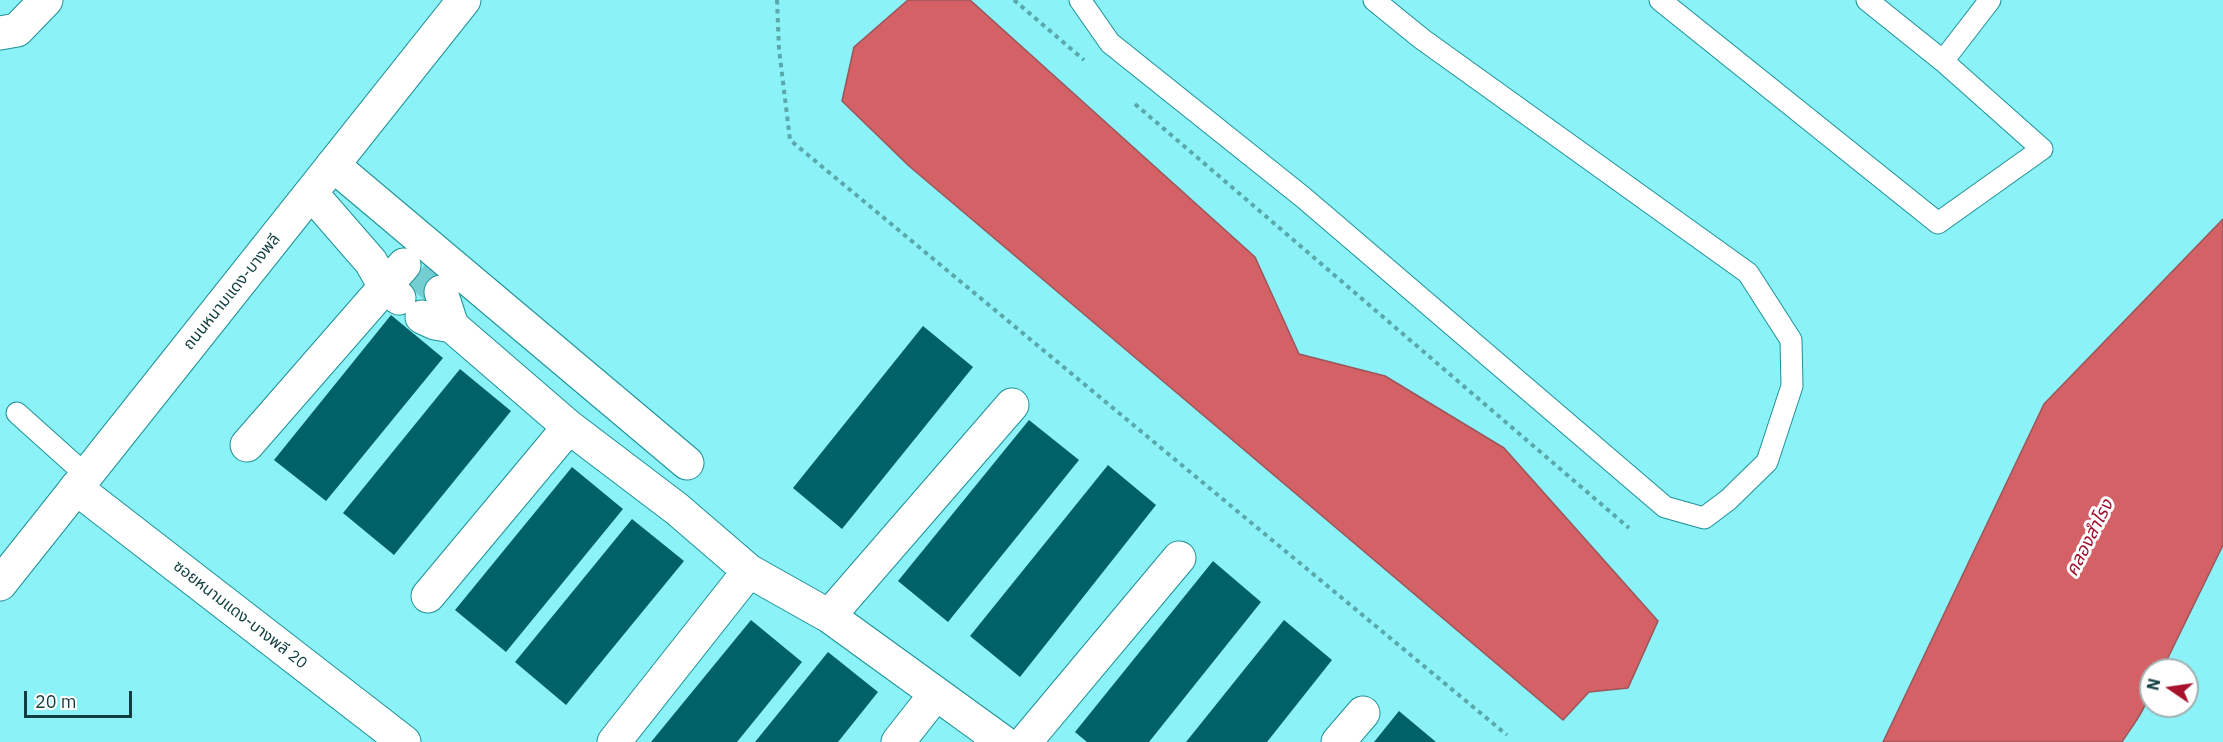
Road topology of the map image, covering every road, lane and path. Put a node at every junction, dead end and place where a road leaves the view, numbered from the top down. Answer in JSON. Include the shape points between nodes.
{"nodes":[{"id":1,"x":46,"y":0,"type":"edge"},
{"id":2,"x":464,"y":0,"type":"edge"},
{"id":3,"x":777,"y":0,"type":"edge"},
{"id":4,"x":1014,"y":0,"type":"edge"},
{"id":5,"x":1080,"y":0,"type":"edge"},
{"id":6,"x":1374,"y":0,"type":"edge"},
{"id":7,"x":1660,"y":0,"type":"edge"},
{"id":8,"x":1867,"y":0,"type":"edge"},
{"id":9,"x":1990,"y":0,"type":"edge"},
{"id":10,"x":0,"y":33,"type":"edge"},
{"id":11,"x":1943,"y":61,"type":"junction"},
{"id":12,"x":1086,"y":62,"type":"dead end"},
{"id":13,"x":1131,"y":101,"type":"dead end"},
{"id":14,"x":333,"y":165,"type":"junction"},
{"id":15,"x":311,"y":193,"type":"junction"},
{"id":16,"x":412,"y":290,"type":"junction"},
{"id":17,"x":1012,"y":405,"type":"dead end"},
{"id":18,"x":17,"y":413,"type":"dead end"},
{"id":19,"x":569,"y":428,"type":"junction"},
{"id":20,"x":247,"y":445,"type":"dead end"},
{"id":21,"x":687,"y":463,"type":"dead end"},
{"id":22,"x":81,"y":482,"type":"junction"},
{"id":23,"x":1629,"y":528,"type":"dead end"},
{"id":24,"x":1179,"y":558,"type":"dead end"},
{"id":25,"x":749,"y":571,"type":"junction"},
{"id":26,"x":0,"y":584,"type":"edge"},
{"id":27,"x":428,"y":596,"type":"dead end"},
{"id":28,"x":829,"y":616,"type":"junction"},
{"id":29,"x":935,"y":695,"type":"junction"},
{"id":30,"x":1363,"y":713,"type":"dead end"},
{"id":31,"x":1508,"y":735,"type":"dead end"},
{"id":32,"x":404,"y":742,"type":"edge"},
{"id":33,"x":614,"y":742,"type":"edge"},
{"id":34,"x":898,"y":742,"type":"edge"},
{"id":35,"x":1004,"y":742,"type":"edge"},
{"id":36,"x":1025,"y":742,"type":"edge"},
{"id":37,"x":1338,"y":742,"type":"edge"}],
"edges":[{"from":1,"to":10,"type":"street","via":[[17,30]]},
{"from":2,"to":14,"type":"street","name":"ถนนหนามแดง-บางพลี"},
{"from":3,"to":31,"type":"path","via":[[790,140]]},
{"from":4,"to":12,"type":"path"},
{"from":5,"to":6,"type":"lane","via":[[1110,43],[1304,198],[1665,507],[1704,518],[1767,462],[1792,386],[1791,340],[1748,273],[1422,39]]},
{"from":7,"to":11,"type":"lane","via":[[1938,223],[2042,149]]},
{"from":8,"to":11,"type":"lane"},
{"from":9,"to":11,"type":"lane"},
{"from":13,"to":23,"type":"path"},
{"from":14,"to":15,"type":"street","name":"ถนนหนามแดง-บางพลี"},
{"from":14,"to":21,"type":"street"},
{"from":15,"to":16,"type":"street"},
{"from":15,"to":22,"type":"street","name":"ถนนหนามแดง-บางพลี"},
{"from":16,"to":19,"type":"street"},
{"from":16,"to":20,"type":"street"},
{"from":17,"to":28,"type":"street"},
{"from":18,"to":22,"type":"lane"},
{"from":19,"to":25,"type":"street","via":[[677,509]]},
{"from":19,"to":27,"type":"street"},
{"from":22,"to":26,"type":"street","name":"ถนนหนามแดง-บางพลี"},
{"from":22,"to":32,"type":"street","name":"ซอยหนามแดง-บางพลี 20"},
{"from":24,"to":36,"type":"street"},
{"from":25,"to":28,"type":"street"},
{"from":25,"to":33,"type":"street"},
{"from":28,"to":29,"type":"street"},
{"from":29,"to":34,"type":"street"},
{"from":29,"to":35,"type":"street"},
{"from":30,"to":37,"type":"street"}]}
